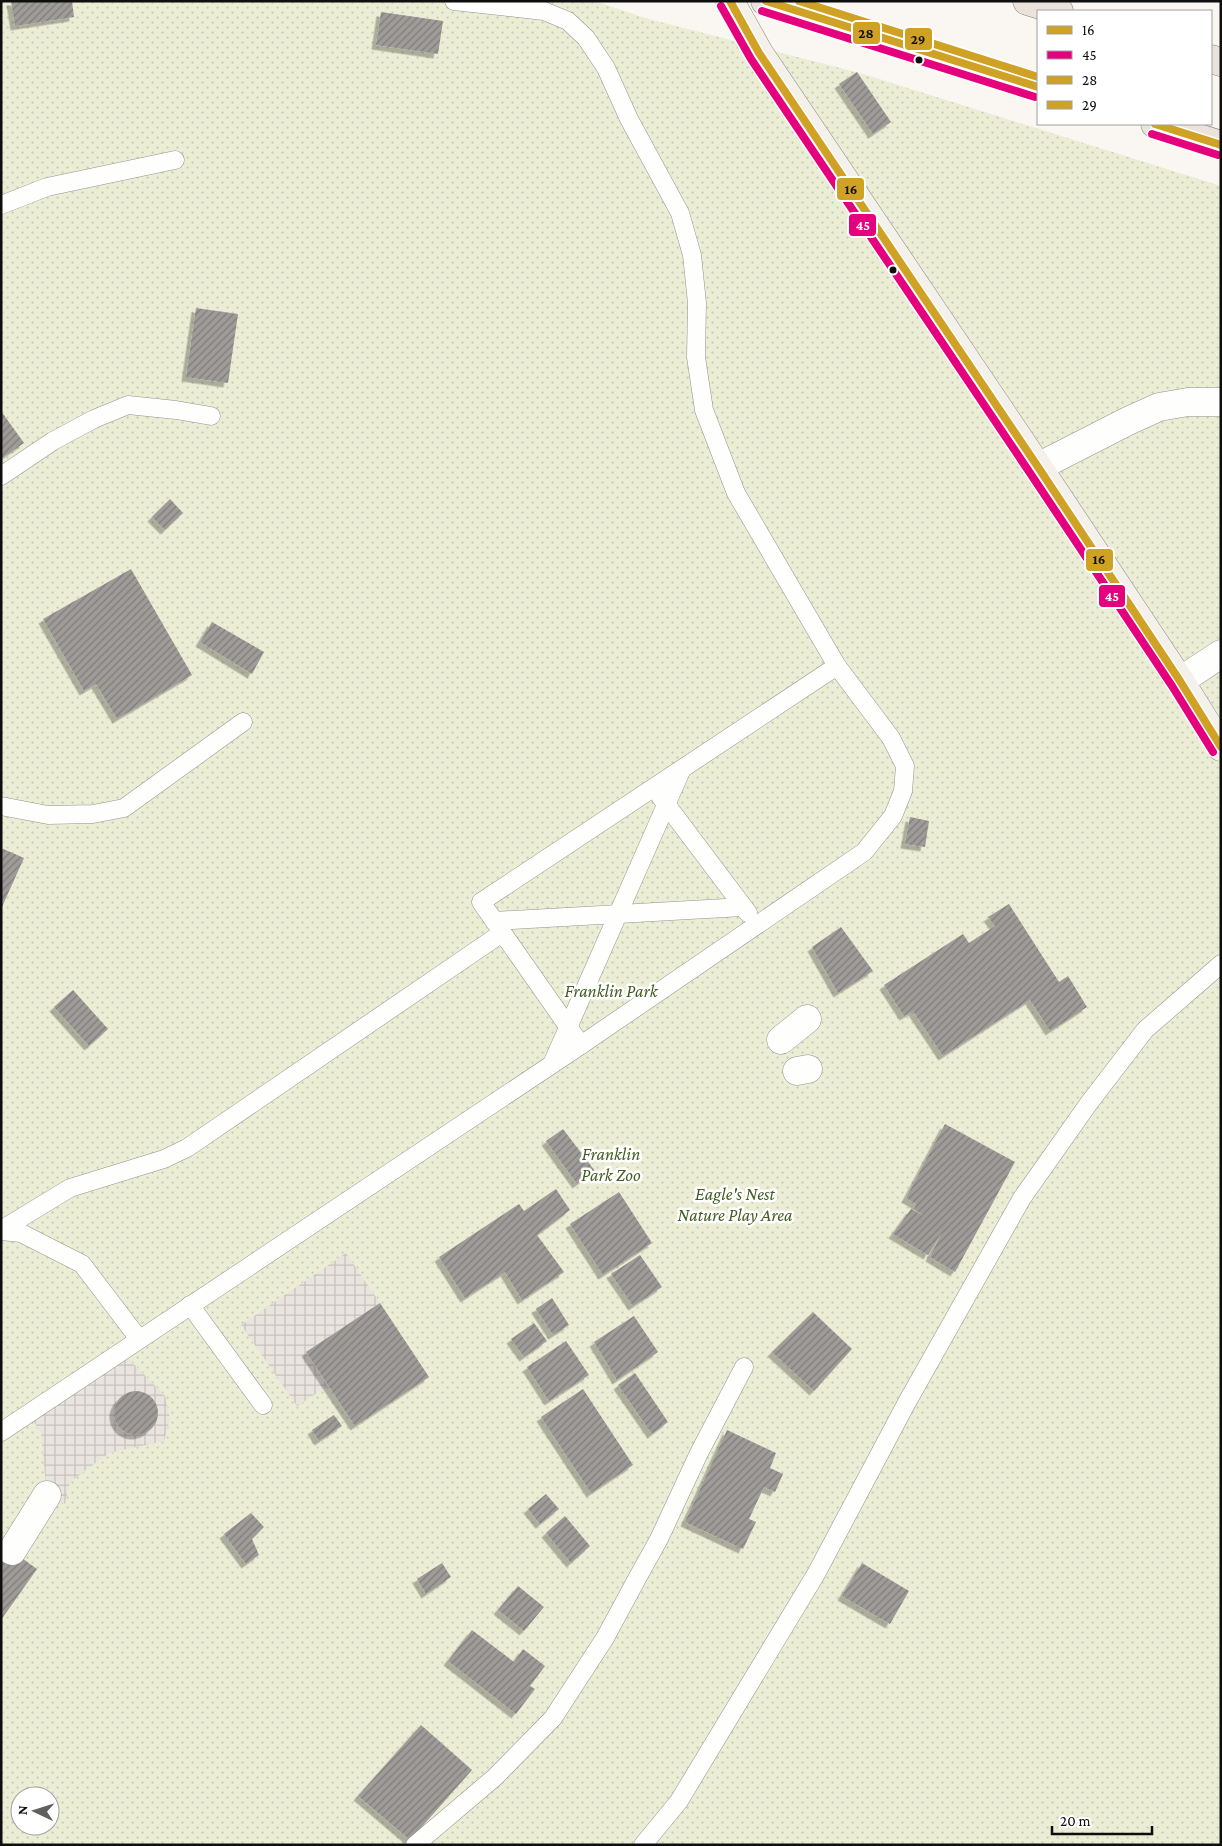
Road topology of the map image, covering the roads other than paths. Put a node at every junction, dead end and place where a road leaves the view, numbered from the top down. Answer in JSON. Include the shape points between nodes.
{"nodes":[{"id":1,"x":454,"y":1,"type":"edge"},
{"id":2,"x":730,"y":1,"type":"edge"},
{"id":3,"x":766,"y":1,"type":"edge"},
{"id":4,"x":1027,"y":1,"type":"edge"},
{"id":5,"x":1056,"y":10,"type":"edge"},
{"id":6,"x":1037,"y":87,"type":"edge"},
{"id":7,"x":1158,"y":125,"type":"edge"},
{"id":8,"x":1221,"y":144,"type":"edge"},
{"id":9,"x":175,"y":160,"type":"dead end"},
{"id":10,"x":1,"y":205,"type":"edge"},
{"id":11,"x":1221,"y":402,"type":"edge"},
{"id":12,"x":211,"y":416,"type":"dead end"},
{"id":13,"x":1038,"y":467,"type":"junction"},
{"id":14,"x":1,"y":476,"type":"edge"},
{"id":15,"x":1221,"y":654,"type":"edge"},
{"id":16,"x":837,"y":666,"type":"junction"},
{"id":17,"x":1180,"y":681,"type":"junction"},
{"id":18,"x":243,"y":722,"type":"dead end"},
{"id":19,"x":1221,"y":747,"type":"edge"},
{"id":20,"x":681,"y":770,"type":"junction"},
{"id":21,"x":654,"y":788,"type":"junction"},
{"id":22,"x":666,"y":804,"type":"junction"},
{"id":23,"x":1,"y":806,"type":"edge"},
{"id":24,"x":743,"y":907,"type":"junction"},
{"id":25,"x":617,"y":914,"type":"junction"},
{"id":26,"x":757,"y":925,"type":"junction"},
{"id":27,"x":498,"y":927,"type":"junction"},
{"id":28,"x":1221,"y":964,"type":"edge"},
{"id":29,"x":806,"y":1019,"type":"dead end"},
{"id":30,"x":568,"y":1028,"type":"junction"},
{"id":31,"x":781,"y":1040,"type":"dead end"},
{"id":32,"x":580,"y":1045,"type":"junction"},
{"id":33,"x":552,"y":1064,"type":"junction"},
{"id":34,"x":1,"y":1230,"type":"edge"},
{"id":35,"x":190,"y":1305,"type":"junction"},
{"id":36,"x":139,"y":1339,"type":"junction"},
{"id":37,"x":744,"y":1367,"type":"dead end"},
{"id":38,"x":263,"y":1405,"type":"dead end"},
{"id":39,"x":1,"y":1432,"type":"edge"},
{"id":40,"x":47,"y":1495,"type":"dead end"},
{"id":41,"x":12,"y":1551,"type":"dead end"},
{"id":42,"x":415,"y":1845,"type":"edge"},
{"id":43,"x":643,"y":1845,"type":"edge"}],
"edges":[{"from":1,"to":16,"type":"lane","via":[[544,11],[568,21],[586,38],[606,68],[629,119],[680,213],[692,255],[697,303],[696,357],[704,410],[736,493]]},
{"from":2,"to":13,"type":"main road","via":[[759,53]]},
{"from":3,"to":6,"type":"main road"},
{"from":4,"to":5,"type":"main road"},
{"from":7,"to":8,"type":"main road"},
{"from":9,"to":10,"type":"lane","via":[[47,187]]},
{"from":11,"to":13,"type":"street","via":[[1188,402],[1159,407]]},
{"from":12,"to":14,"type":"lane","via":[[128,405],[53,441]]},
{"from":13,"to":17,"type":"main road"},
{"from":15,"to":17,"type":"street"},
{"from":16,"to":20,"type":"lane"},
{"from":16,"to":26,"type":"lane","via":[[891,738],[905,766],[903,791],[893,816],[864,852]]},
{"from":17,"to":19,"type":"main road"},
{"from":18,"to":23,"type":"lane","via":[[124,808],[93,814],[48,815]]},
{"from":20,"to":21,"type":"lane"},
{"from":20,"to":22,"type":"lane"},
{"from":21,"to":22,"type":"lane"},
{"from":21,"to":27,"type":"lane","via":[[481,902]]},
{"from":22,"to":24,"type":"lane"},
{"from":22,"to":25,"type":"lane"},
{"from":24,"to":25,"type":"lane"},
{"from":24,"to":26,"type":"lane"},
{"from":25,"to":27,"type":"lane"},
{"from":25,"to":30,"type":"lane"},
{"from":26,"to":32,"type":"lane"},
{"from":27,"to":30,"type":"lane"},
{"from":27,"to":34,"type":"lane","via":[[186,1148],[164,1159],[70,1188]]},
{"from":28,"to":43,"type":"lane","via":[[1145,1030],[1022,1198],[906,1404],[816,1574],[679,1801]]},
{"from":29,"to":31,"type":"street"},
{"from":30,"to":32,"type":"lane"},
{"from":30,"to":33,"type":"lane"},
{"from":32,"to":33,"type":"lane"},
{"from":33,"to":35,"type":"lane"},
{"from":34,"to":36,"type":"lane","via":[[21,1233],[82,1264]]},
{"from":35,"to":36,"type":"lane"},
{"from":35,"to":38,"type":"lane"},
{"from":36,"to":39,"type":"lane"},
{"from":37,"to":42,"type":"lane","via":[[659,1538],[604,1638],[553,1718],[494,1778]]},
{"from":40,"to":41,"type":"street"}]}
